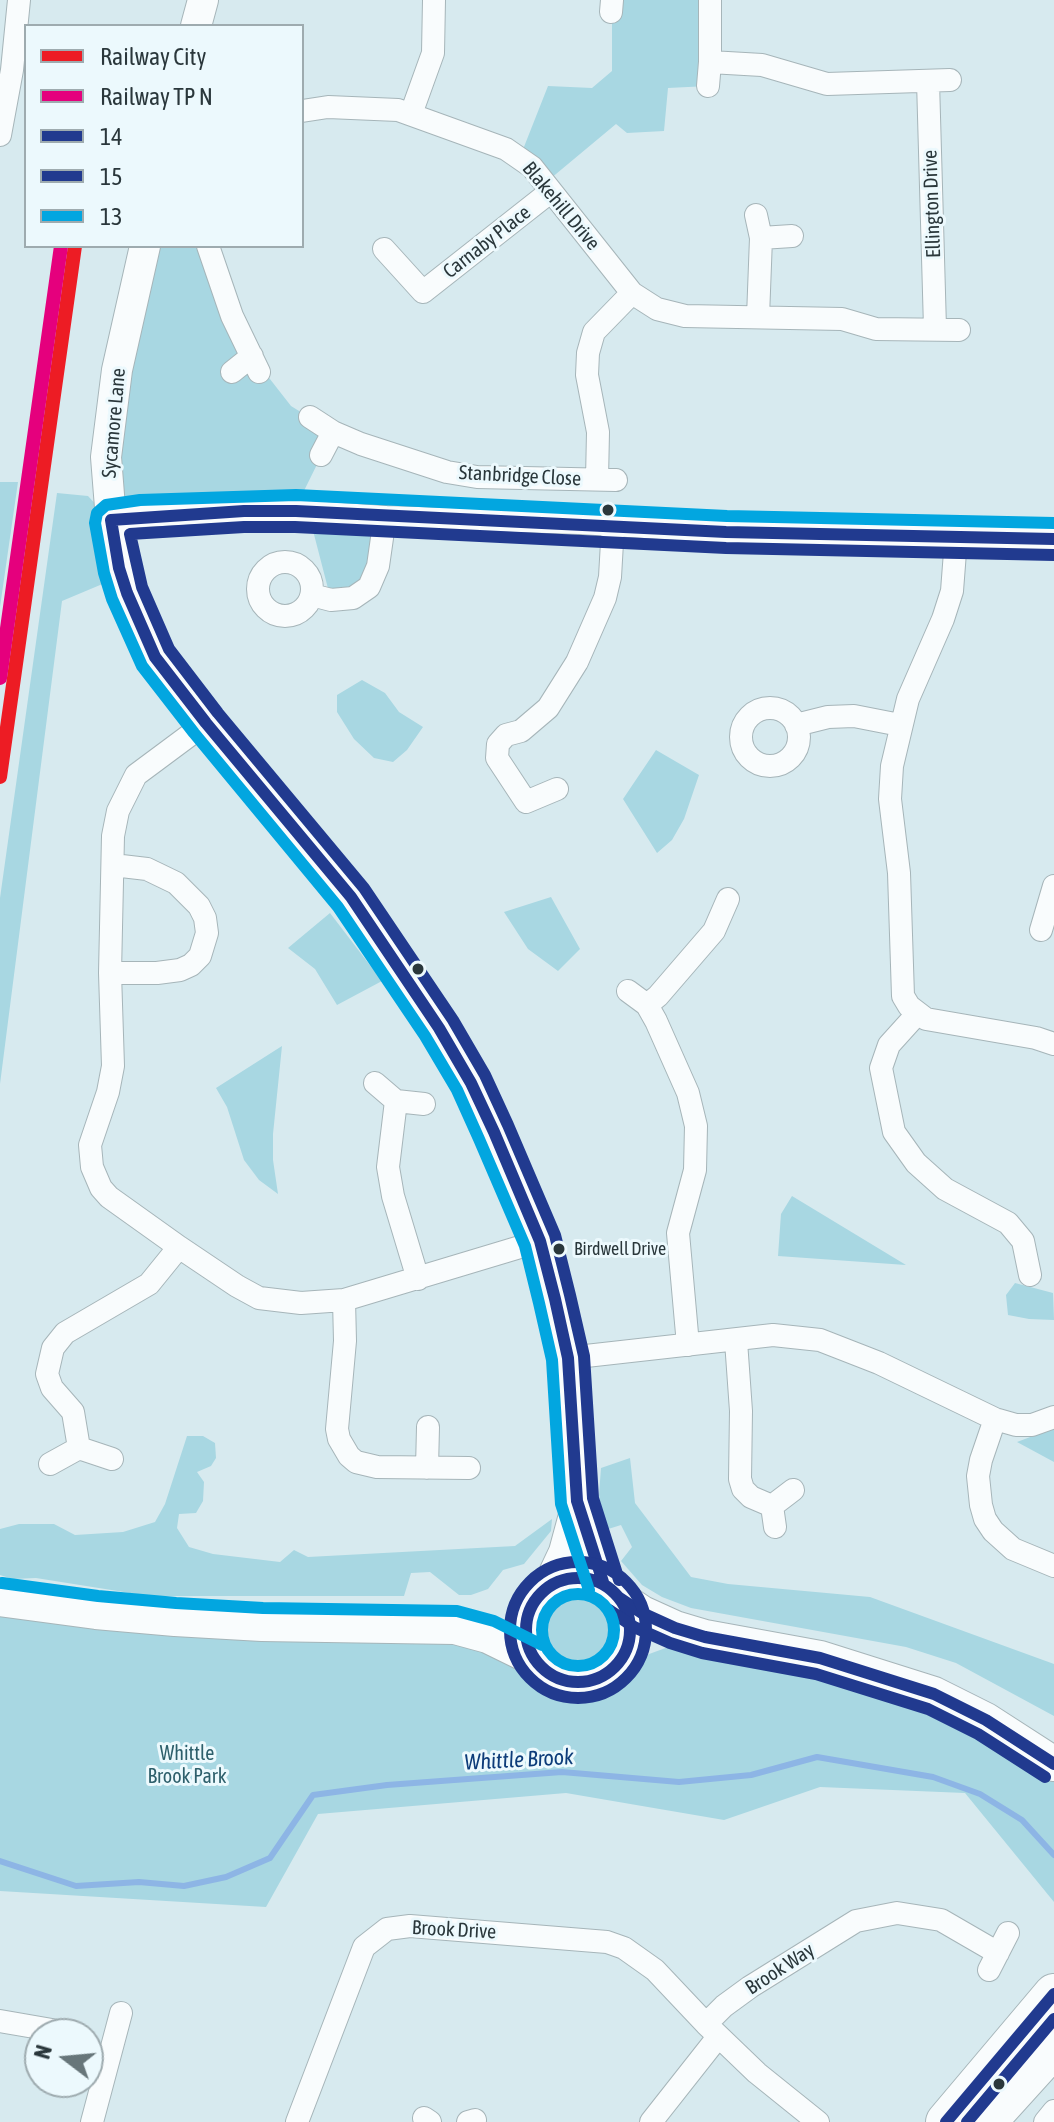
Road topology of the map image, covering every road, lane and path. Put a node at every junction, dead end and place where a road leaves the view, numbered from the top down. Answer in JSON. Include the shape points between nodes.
{"nodes":[{"id":1,"x":19,"y":0,"type":"edge"},
{"id":2,"x":203,"y":0,"type":"edge"},
{"id":3,"x":434,"y":0,"type":"edge"},
{"id":4,"x":710,"y":0,"type":"edge"},
{"id":5,"x":197,"y":24,"type":"edge"},
{"id":6,"x":710,"y":62,"type":"junction"},
{"id":7,"x":708,"y":86,"type":"dead end"},
{"id":8,"x":304,"y":111,"type":"edge"},
{"id":9,"x":411,"y":114,"type":"junction"},
{"id":10,"x":0,"y":135,"type":"edge"},
{"id":11,"x":550,"y":192,"type":"junction"},
{"id":12,"x":756,"y":215,"type":"dead end"},
{"id":13,"x":792,"y":236,"type":"dead end"},
{"id":14,"x":761,"y":238,"type":"junction"},
{"id":15,"x":145,"y":248,"type":"edge"},
{"id":16,"x":209,"y":248,"type":"edge"},
{"id":17,"x":384,"y":249,"type":"dead end"},
{"id":18,"x":632,"y":293,"type":"junction"},
{"id":19,"x":758,"y":317,"type":"junction"},
{"id":20,"x":935,"y":328,"type":"junction"},
{"id":21,"x":959,"y":330,"type":"dead end"},
{"id":22,"x":232,"y":372,"type":"dead end"},
{"id":23,"x":310,"y":417,"type":"dead end"},
{"id":24,"x":333,"y":432,"type":"junction"},
{"id":25,"x":321,"y":455,"type":"dead end"},
{"id":26,"x":385,"y":517,"type":"junction"},
{"id":27,"x":111,"y":520,"type":"junction"},
{"id":28,"x":613,"y":525,"type":"junction"},
{"id":29,"x":956,"y":539,"type":"junction"},
{"id":30,"x":1054,"y":539,"type":"edge"},
{"id":31,"x":312,"y":595,"type":"dead end"},
{"id":32,"x":206,"y":723,"type":"junction"},
{"id":33,"x":796,"y":725,"type":"dead end"},
{"id":34,"x":900,"y":725,"type":"junction"},
{"id":35,"x":557,"y":789,"type":"dead end"},
{"id":36,"x":113,"y":865,"type":"junction"},
{"id":37,"x":1054,"y":886,"type":"edge"},
{"id":38,"x":728,"y":899,"type":"dead end"},
{"id":39,"x":1039,"y":930,"type":"edge"},
{"id":40,"x":110,"y":973,"type":"junction"},
{"id":41,"x":628,"y":991,"type":"dead end"},
{"id":42,"x":647,"y":1005,"type":"junction"},
{"id":43,"x":917,"y":1014,"type":"junction"},
{"id":44,"x":1054,"y":1044,"type":"edge"},
{"id":45,"x":375,"y":1083,"type":"dead end"},
{"id":46,"x":396,"y":1101,"type":"junction"},
{"id":47,"x":424,"y":1104,"type":"dead end"},
{"id":48,"x":540,"y":1241,"type":"junction"},
{"id":49,"x":179,"y":1247,"type":"junction"},
{"id":50,"x":1030,"y":1275,"type":"dead end"},
{"id":51,"x":418,"y":1279,"type":"junction"},
{"id":52,"x":344,"y":1300,"type":"junction"},
{"id":53,"x":736,"y":1341,"type":"junction"},
{"id":54,"x":688,"y":1345,"type":"junction"},
{"id":55,"x":568,"y":1358,"type":"junction"},
{"id":56,"x":1054,"y":1417,"type":"edge"},
{"id":57,"x":995,"y":1419,"type":"junction"},
{"id":58,"x":428,"y":1427,"type":"dead end"},
{"id":59,"x":79,"y":1448,"type":"junction"},
{"id":60,"x":112,"y":1459,"type":"dead end"},
{"id":61,"x":50,"y":1464,"type":"dead end"},
{"id":62,"x":427,"y":1468,"type":"junction"},
{"id":63,"x":469,"y":1468,"type":"dead end"},
{"id":64,"x":793,"y":1490,"type":"dead end"},
{"id":65,"x":577,"y":1501,"type":"junction"},
{"id":66,"x":1054,"y":1566,"type":"edge"},
{"id":67,"x":611,"y":1591,"type":"junction"},
{"id":68,"x":542,"y":1592,"type":"junction"},
{"id":69,"x":0,"y":1599,"type":"edge"},
{"id":70,"x":455,"y":1627,"type":"junction"},
{"id":71,"x":705,"y":1637,"type":"junction"},
{"id":72,"x":535,"y":1659,"type":"junction"},
{"id":73,"x":616,"y":1665,"type":"junction"},
{"id":74,"x":958,"y":1705,"type":"junction"},
{"id":75,"x":1054,"y":1741,"type":"edge"},
{"id":76,"x":1054,"y":1764,"type":"edge"},
{"id":77,"x":998,"y":1952,"type":"dead end"},
{"id":78,"x":1049,"y":2001,"type":"edge"},
{"id":79,"x":121,"y":2013,"type":"dead end"},
{"id":80,"x":0,"y":2021,"type":"edge"},
{"id":81,"x":24,"y":2025,"type":"edge"},
{"id":82,"x":712,"y":2031,"type":"junction"},
{"id":83,"x":104,"y":2039,"type":"edge"},
{"id":84,"x":113,"y":2041,"type":"junction"},
{"id":85,"x":1054,"y":2047,"type":"edge"},
{"id":86,"x":1054,"y":2111,"type":"edge"},
{"id":87,"x":92,"y":2122,"type":"edge"},
{"id":88,"x":297,"y":2122,"type":"edge"},
{"id":89,"x":651,"y":2122,"type":"edge"},
{"id":90,"x":818,"y":2122,"type":"edge"},
{"id":91,"x":946,"y":2122,"type":"edge"},
{"id":92,"x":986,"y":2122,"type":"edge"},
{"id":93,"x":1045,"y":2122,"type":"edge"}],
"edges":[{"from":1,"to":10,"type":"street"},
{"from":2,"to":5,"type":"street"},
{"from":3,"to":9,"type":"street","via":[[433,53]]},
{"from":4,"to":6,"type":"street"},
{"from":6,"to":7,"type":"street"},
{"from":6,"to":20,"type":"street","name":"Ellington Drive","via":[[762,65],[827,84],[939,81]]},
{"from":8,"to":9,"type":"street","name":"Blakehill Drive","via":[[382,108]]},
{"from":9,"to":11,"type":"street","name":"Blakehill Drive","via":[[506,149],[532,167]]},
{"from":11,"to":17,"type":"street","name":"Carnaby Place","via":[[415,300]]},
{"from":11,"to":18,"type":"street","name":"Blakehill Drive"},
{"from":12,"to":14,"type":"street"},
{"from":13,"to":14,"type":"street"},
{"from":14,"to":19,"type":"street"},
{"from":15,"to":27,"type":"street","name":"Sycamore Lane","via":[[111,410],[106,457]]},
{"from":16,"to":22,"type":"street","via":[[232,316],[256,364]]},
{"from":18,"to":19,"type":"street","name":"Blakehill Drive","via":[[672,313]]},
{"from":18,"to":24,"type":"street","name":"Stanbridge Close","via":[[594,332],[588,353],[606,480],[447,472]]},
{"from":19,"to":20,"type":"street","name":"Blakehill Drive","via":[[842,319],[876,329]]},
{"from":20,"to":21,"type":"street","name":"Blakehill Drive"},
{"from":23,"to":24,"type":"street","name":"Stanbridge Close"},
{"from":24,"to":25,"type":"street"},
{"from":26,"to":27,"type":"street","via":[[244,511]]},
{"from":26,"to":28,"type":"street"},
{"from":26,"to":31,"type":"street","via":[[378,566],[369,587],[353,598]]},
{"from":27,"to":32,"type":"street","name":"Sycamore Lane","via":[[119,568],[138,624],[155,657]]},
{"from":28,"to":29,"type":"street"},
{"from":28,"to":35,"type":"street","via":[[605,598],[577,662],[548,708],[498,744],[497,758],[526,802]]},
{"from":29,"to":30,"type":"street"},
{"from":29,"to":34,"type":"street","via":[[952,591]]},
{"from":32,"to":36,"type":"street","via":[[136,775],[118,811]]},
{"from":32,"to":48,"type":"street","name":"Sycamore Lane","via":[[351,897],[404,974],[471,1083]]},
{"from":33,"to":34,"type":"street","via":[[854,716]]},
{"from":34,"to":43,"type":"street","via":[[890,799],[899,873],[901,985]]},
{"from":36,"to":40,"type":"street"},
{"from":36,"to":40,"type":"street","via":[[147,869],[176,883],[199,906],[207,933],[200,956],[180,970]]},
{"from":37,"to":39,"type":"street"},
{"from":38,"to":42,"type":"street","via":[[714,931]]},
{"from":40,"to":49,"type":"street","via":[[113,1066],[90,1145],[92,1167],[109,1197]]},
{"from":41,"to":42,"type":"street"},
{"from":42,"to":54,"type":"street","via":[[688,1093],[696,1126],[695,1170],[678,1233]]},
{"from":43,"to":44,"type":"street","via":[[938,1023]]},
{"from":43,"to":50,"type":"street","via":[[889,1045],[881,1068],[894,1132],[916,1163],[945,1189],[1008,1223],[1023,1241]]},
{"from":45,"to":46,"type":"street"},
{"from":46,"to":47,"type":"street"},
{"from":46,"to":51,"type":"street","via":[[388,1167]]},
{"from":48,"to":51,"type":"street"},
{"from":48,"to":55,"type":"street","name":"Sycamore Lane"},
{"from":49,"to":52,"type":"street","via":[[259,1298],[301,1303]]},
{"from":49,"to":59,"type":"street","via":[[149,1284],[65,1333],[53,1348],[47,1374],[73,1412]]},
{"from":51,"to":52,"type":"street"},
{"from":52,"to":62,"type":"street","via":[[337,1429],[343,1448],[366,1465]]},
{"from":53,"to":54,"type":"street"},
{"from":53,"to":57,"type":"street","via":[[773,1335],[820,1340]]},
{"from":53,"to":64,"type":"street","via":[[743,1489],[773,1516]]},
{"from":54,"to":55,"type":"street"},
{"from":55,"to":65,"type":"street","name":"Sycamore Lane"},
{"from":56,"to":57,"type":"street","via":[[1032,1425]]},
{"from":57,"to":66,"type":"street","via":[[978,1476],[985,1519],[1013,1549]]},
{"from":58,"to":62,"type":"street"},
{"from":59,"to":60,"type":"street"},
{"from":59,"to":61,"type":"street"},
{"from":62,"to":63,"type":"street"},
{"from":65,"to":67,"type":"street"},
{"from":65,"to":68,"type":"street","via":[[570,1537]]},
{"from":67,"to":68,"type":"main road","via":[[590,1579],[575,1578]]},
{"from":67,"to":71,"type":"main road","via":[[658,1621]]},
{"from":67,"to":73,"type":"main road","via":[[626,1610],[629,1624],[629,1639]]},
{"from":68,"to":70,"type":"main road","via":[[505,1615]]},
{"from":68,"to":72,"type":"main road","via":[[526,1626]]},
{"from":69,"to":70,"type":"main road","via":[[175,1619]]},
{"from":70,"to":72,"type":"main road"},
{"from":71,"to":73,"type":"main road","via":[[661,1645]]},
{"from":71,"to":74,"type":"main road","via":[[820,1658]]},
{"from":72,"to":73,"type":"main road","via":[[567,1681],[593,1679]]},
{"from":74,"to":75,"type":"main road","via":[[1003,1708]]},
{"from":74,"to":76,"type":"main road"},
{"from":77,"to":82,"type":"street","name":"Brook Way","via":[[941,1920],[897,1913],[856,1921],[724,2006]]},
{"from":78,"to":91,"type":"highway"},
{"from":79,"to":84,"type":"street"},
{"from":80,"to":81,"type":"street"},
{"from":82,"to":88,"type":"street","name":"Brook Drive","via":[[655,1970],[607,1942],[410,1926],[387,1929],[364,1947]]},
{"from":82,"to":89,"type":"street"},
{"from":82,"to":90,"type":"street"},
{"from":83,"to":84,"type":"street"},
{"from":84,"to":87,"type":"street"},
{"from":85,"to":92,"type":"highway"},
{"from":86,"to":93,"type":"street"}]}
